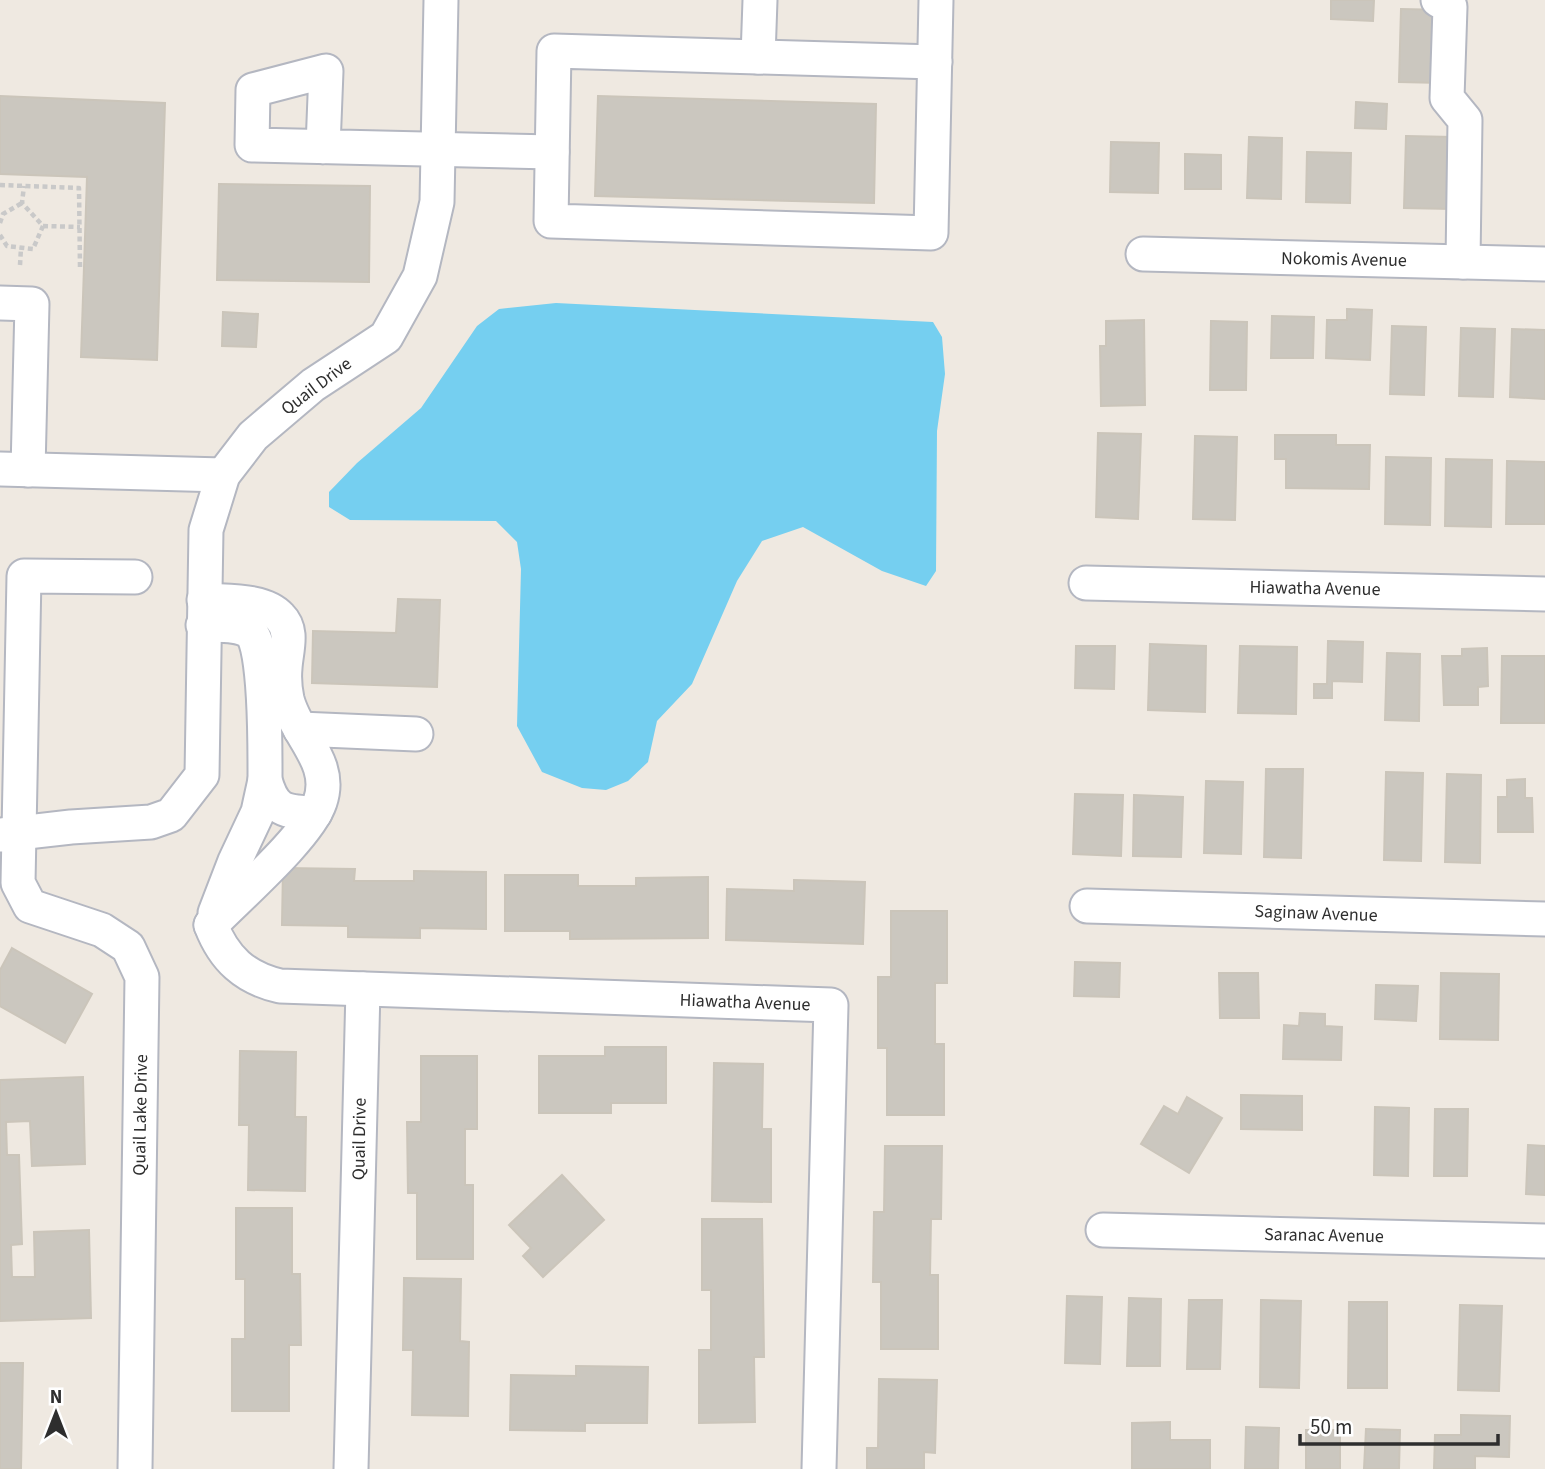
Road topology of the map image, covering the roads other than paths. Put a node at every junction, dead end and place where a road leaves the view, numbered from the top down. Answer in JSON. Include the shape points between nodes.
{"nodes":[{"id":1,"x":441,"y":0,"type":"edge"},
{"id":2,"x":761,"y":0,"type":"edge"},
{"id":3,"x":936,"y":0,"type":"edge"},
{"id":4,"x":1438,"y":0,"type":"edge"},
{"id":5,"x":758,"y":57,"type":"junction"},
{"id":6,"x":934,"y":62,"type":"junction"},
{"id":7,"x":323,"y":147,"type":"dead end"},
{"id":8,"x":438,"y":148,"type":"junction"},
{"id":9,"x":552,"y":152,"type":"junction"},
{"id":10,"x":1143,"y":254,"type":"dead end"},
{"id":11,"x":1463,"y":262,"type":"junction"},
{"id":12,"x":1545,"y":264,"type":"edge"},
{"id":13,"x":0,"y":303,"type":"edge"},
{"id":14,"x":14,"y":470,"type":"edge"},
{"id":15,"x":223,"y":475,"type":"junction"},
{"id":16,"x":135,"y":577,"type":"dead end"},
{"id":17,"x":1086,"y":583,"type":"dead end"},
{"id":18,"x":1545,"y":594,"type":"edge"},
{"id":19,"x":204,"y":613,"type":"junction"},
{"id":20,"x":300,"y":729,"type":"junction"},
{"id":21,"x":416,"y":734,"type":"dead end"},
{"id":22,"x":265,"y":779,"type":"junction"},
{"id":23,"x":315,"y":813,"type":"junction"},
{"id":24,"x":9,"y":834,"type":"edge"},
{"id":25,"x":1087,"y":906,"type":"dead end"},
{"id":26,"x":1545,"y":919,"type":"edge"},
{"id":27,"x":211,"y":925,"type":"junction"},
{"id":28,"x":363,"y":989,"type":"junction"},
{"id":29,"x":1103,"y":1230,"type":"dead end"},
{"id":30,"x":1545,"y":1241,"type":"edge"},
{"id":31,"x":135,"y":1469,"type":"edge"},
{"id":32,"x":351,"y":1469,"type":"edge"},
{"id":33,"x":819,"y":1469,"type":"edge"}],
"edges":[{"from":1,"to":8,"type":"street","name":"Quail Drive"},
{"from":2,"to":5,"type":"street"},
{"from":3,"to":6,"type":"street"},
{"from":4,"to":11,"type":"street","via":[[1450,7],[1447,98],[1465,120]]},
{"from":5,"to":6,"type":"street"},
{"from":5,"to":9,"type":"street","via":[[554,51]]},
{"from":6,"to":9,"type":"street","via":[[931,233],[551,220]]},
{"from":7,"to":8,"type":"street"},
{"from":8,"to":9,"type":"street"},
{"from":8,"to":15,"type":"street","name":"Quail Drive","via":[[437,202],[420,276],[386,337],[313,385],[253,436]]},
{"from":10,"to":11,"type":"street","name":"Nokomis Avenue"},
{"from":11,"to":12,"type":"street","name":"Nokomis Avenue"},
{"from":13,"to":14,"type":"street","via":[[32,304]]},
{"from":14,"to":15,"type":"street"},
{"from":15,"to":19,"type":"street","name":"Quail Drive","via":[[206,530]]},
{"from":16,"to":24,"type":"street","name":"Quail Lake Drive","via":[[24,576]]},
{"from":17,"to":18,"type":"street","name":"Hiawatha Avenue"},
{"from":19,"to":20,"type":"street","via":[[259,606],[283,619],[289,640],[285,690]]},
{"from":19,"to":22,"type":"street","via":[[251,633],[257,641]]},
{"from":19,"to":24,"type":"street","name":"Quail Drive","via":[[202,775],[172,815],[151,822]]},
{"from":20,"to":21,"type":"street"},
{"from":20,"to":23,"type":"street","via":[[313,749],[324,782]]},
{"from":22,"to":23,"type":"street","via":[[276,805],[286,811]]},
{"from":22,"to":27,"type":"street","via":[[258,812]]},
{"from":23,"to":27,"type":"street"},
{"from":24,"to":31,"type":"street","name":"Quail Lake Drive","via":[[18,883],[30,906],[102,930],[128,947],[142,977]]},
{"from":25,"to":26,"type":"street","name":"Saginaw Avenue"},
{"from":27,"to":28,"type":"street","via":[[230,959],[262,982]]},
{"from":28,"to":32,"type":"street","name":"Quail Drive"},
{"from":28,"to":33,"type":"street","name":"Hiawatha Avenue","via":[[831,1005]]},
{"from":29,"to":30,"type":"street","name":"Saranac Avenue"}]}
